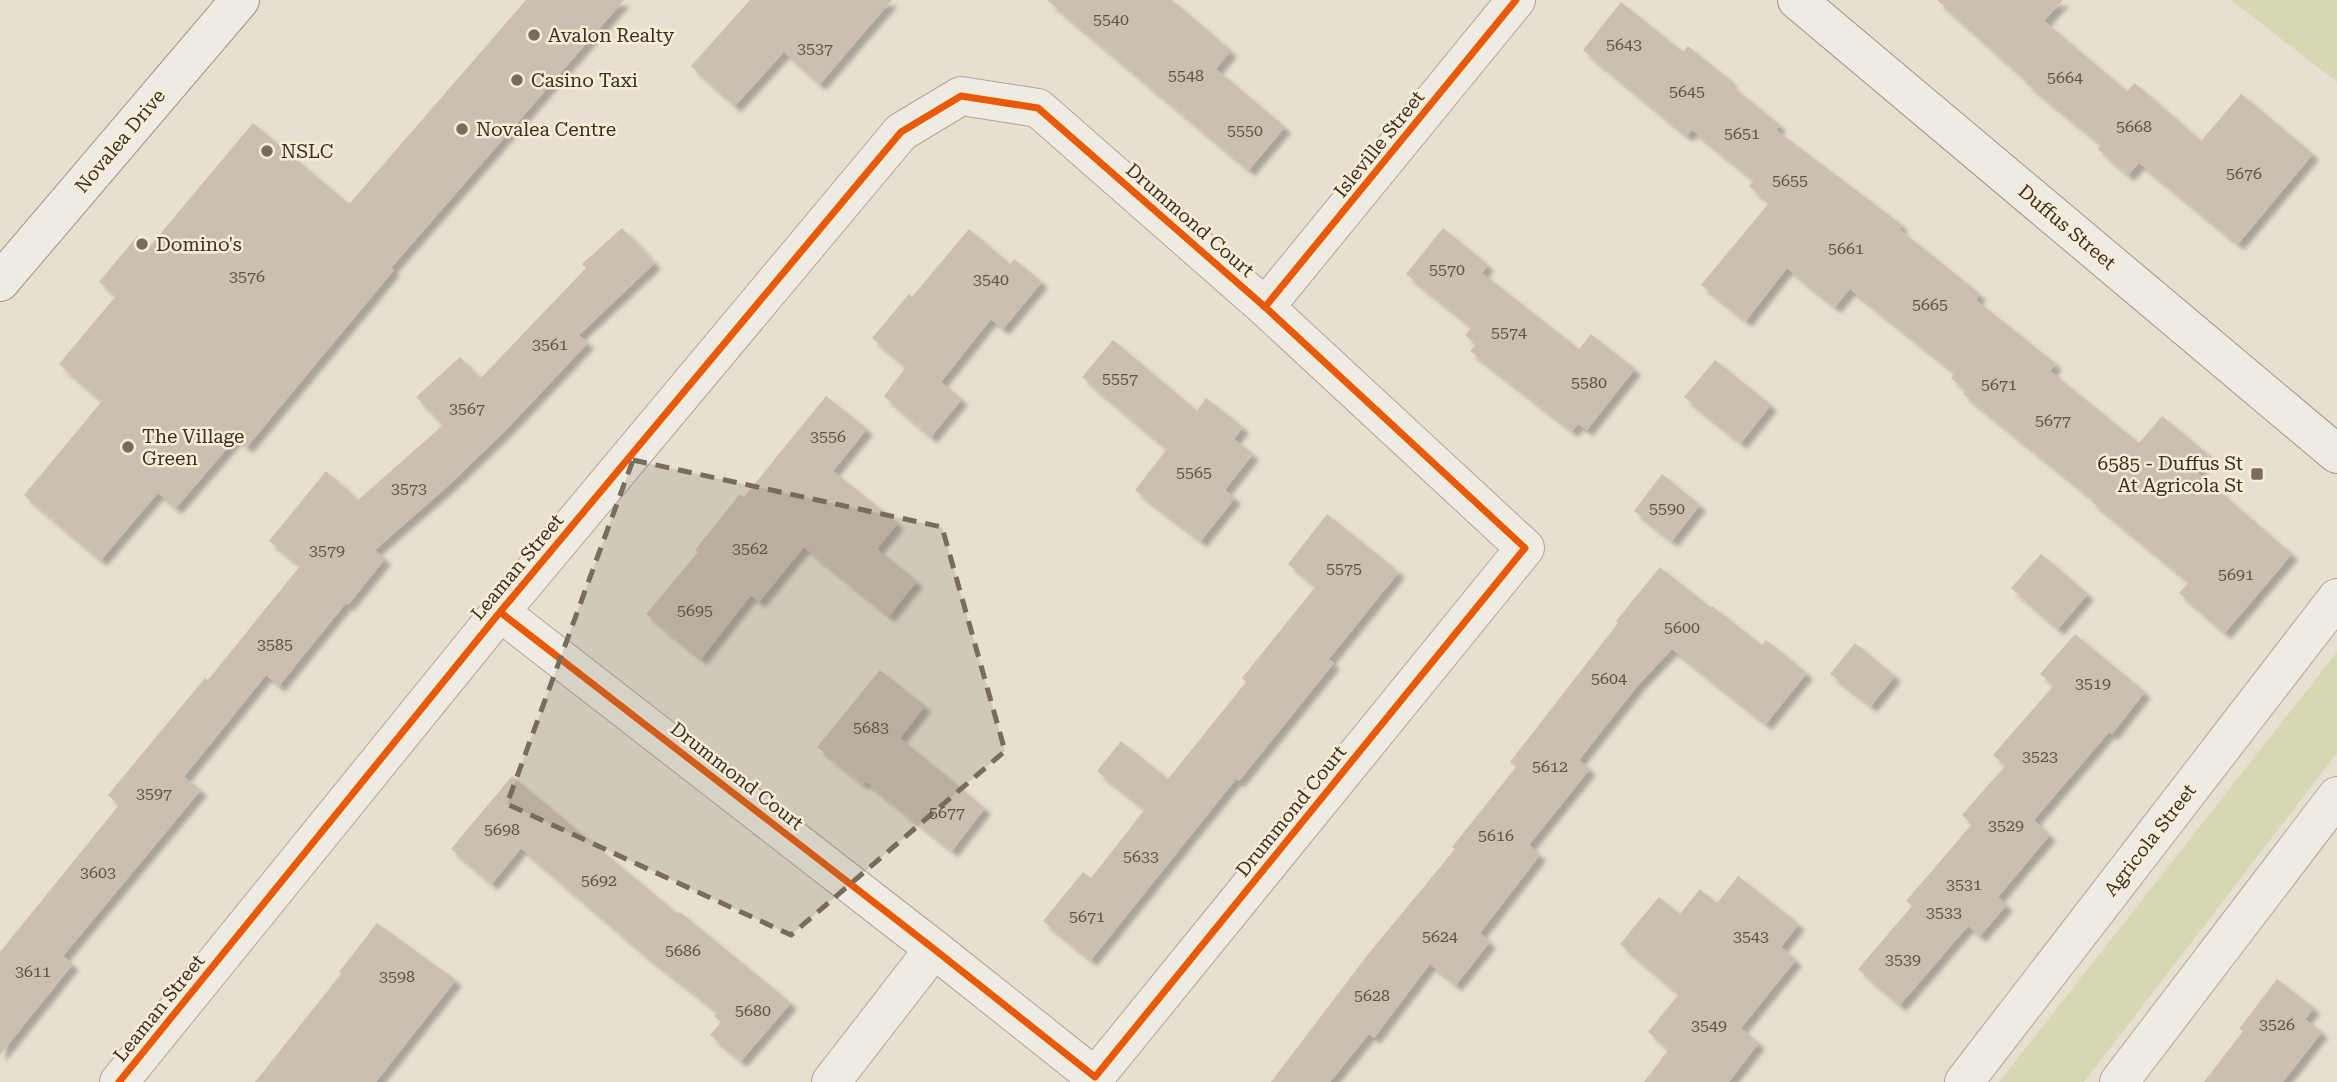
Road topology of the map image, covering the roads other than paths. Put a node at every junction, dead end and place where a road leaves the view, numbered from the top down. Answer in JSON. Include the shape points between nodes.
{"nodes":[{"id":1,"x":240,"y":0,"type":"edge"},
{"id":2,"x":1516,"y":0,"type":"edge"},
{"id":3,"x":1797,"y":0,"type":"edge"},
{"id":4,"x":961,"y":96,"type":"joint"},
{"id":5,"x":0,"y":282,"type":"edge"},
{"id":6,"x":1265,"y":307,"type":"junction"},
{"id":7,"x":2337,"y":454,"type":"edge"},
{"id":8,"x":2337,"y":598,"type":"edge"},
{"id":9,"x":500,"y":612,"type":"junction"},
{"id":10,"x":2337,"y":796,"type":"edge"},
{"id":11,"x":934,"y":949,"type":"junction"},
{"id":12,"x":119,"y":1082,"type":"edge"},
{"id":13,"x":831,"y":1082,"type":"edge"},
{"id":14,"x":1964,"y":1082,"type":"edge"},
{"id":15,"x":2119,"y":1082,"type":"edge"}],
"edges":[{"from":1,"to":5,"type":"street","name":"Novalea Drive"},
{"from":2,"to":6,"type":"street","name":"Isleville Street"},
{"from":3,"to":7,"type":"street","name":"Duffus Street"},
{"from":4,"to":6,"type":"street","name":"Drummond Court","via":[[1038,108]]},
{"from":4,"to":9,"type":"street","name":"Leaman Street","via":[[901,132]]},
{"from":6,"to":11,"type":"street","name":"Drummond Court","via":[[1525,548],[1095,1077]]},
{"from":8,"to":14,"type":"street","name":"Agricola Street"},
{"from":9,"to":11,"type":"street","name":"Drummond Court"},
{"from":9,"to":12,"type":"street","name":"Leaman Street"},
{"from":10,"to":15,"type":"street"},
{"from":11,"to":13,"type":"street"}]}
